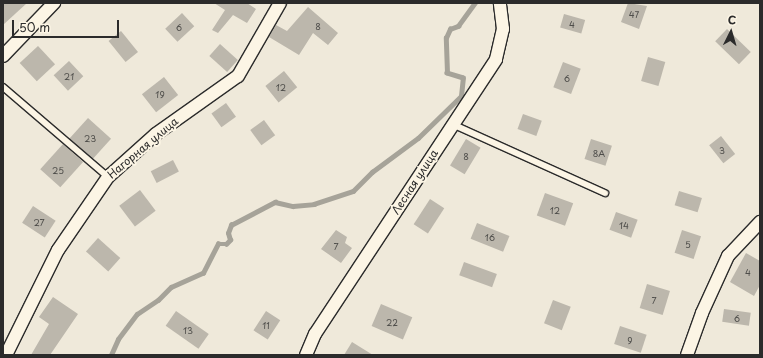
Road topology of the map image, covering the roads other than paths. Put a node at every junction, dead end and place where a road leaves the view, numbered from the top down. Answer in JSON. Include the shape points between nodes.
{"nodes":[{"id":1,"x":54,"y":3,"type":"edge"},
{"id":2,"x":280,"y":3,"type":"edge"},
{"id":3,"x":500,"y":3,"type":"edge"},
{"id":4,"x":3,"y":56,"type":"edge"},
{"id":5,"x":3,"y":87,"type":"edge"},
{"id":6,"x":452,"y":124,"type":"junction"},
{"id":7,"x":108,"y":177,"type":"junction"},
{"id":8,"x":605,"y":193,"type":"dead end"},
{"id":9,"x":760,"y":222,"type":"edge"},
{"id":10,"x":6,"y":355,"type":"edge"},
{"id":11,"x":306,"y":355,"type":"edge"},
{"id":12,"x":687,"y":355,"type":"edge"}],
"edges":[{"from":1,"to":4,"type":"street"},
{"from":2,"to":7,"type":"street","name":"Нагорная улица","via":[[238,76],[156,134]]},
{"from":3,"to":6,"type":"street","name":"Лесная улица","via":[[503,29],[496,59]]},
{"from":5,"to":7,"type":"lane"},
{"from":6,"to":8,"type":"lane"},
{"from":6,"to":11,"type":"street","name":"Лесная улица","via":[[315,334]]},
{"from":7,"to":10,"type":"street","name":"Нагорная улица","via":[[58,250]]},
{"from":9,"to":12,"type":"street","via":[[728,256],[702,313]]}]}
